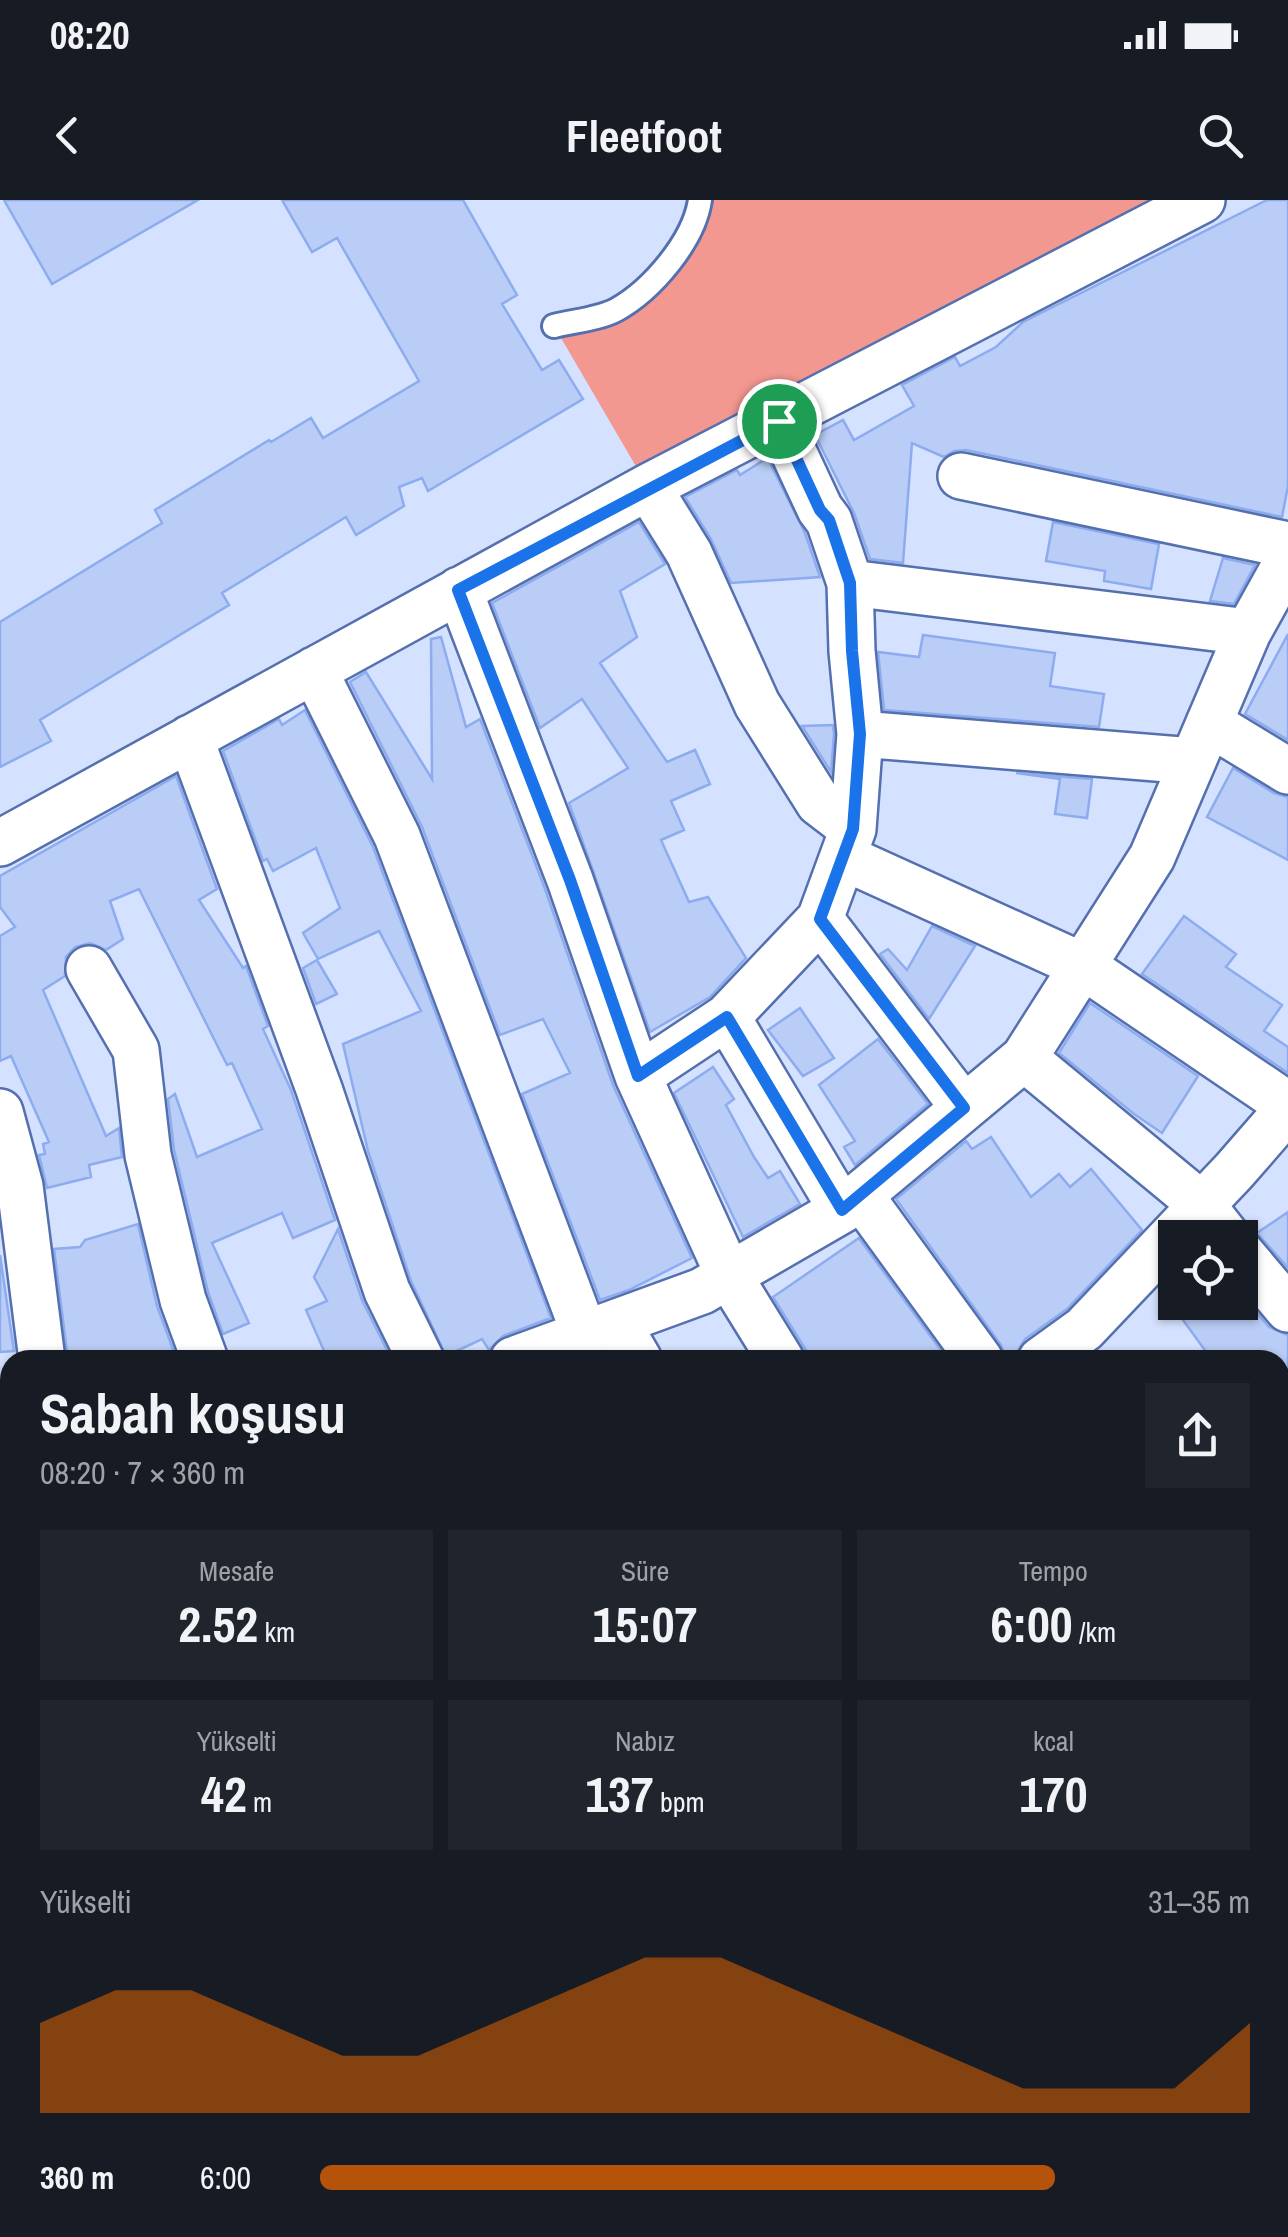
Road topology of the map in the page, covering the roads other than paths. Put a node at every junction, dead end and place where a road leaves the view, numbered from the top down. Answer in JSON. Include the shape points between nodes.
{"nodes":[{"id":1,"x":700,"y":200,"type":"edge"},
{"id":2,"x":1202,"y":200,"type":"edge"},
{"id":3,"x":554,"y":326,"type":"dead end"},
{"id":4,"x":779,"y":421,"type":"junction"},
{"id":5,"x":962,"y":476,"type":"dead end"},
{"id":6,"x":648,"y":487,"type":"junction"},
{"id":7,"x":1288,"y":544,"type":"edge"},
{"id":8,"x":1288,"y":560,"type":"edge"},
{"id":9,"x":850,"y":583,"type":"junction"},
{"id":10,"x":458,"y":590,"type":"junction"},
{"id":11,"x":1248,"y":632,"type":"junction"},
{"id":12,"x":314,"y":670,"type":"junction"},
{"id":13,"x":860,"y":734,"type":"junction"},
{"id":14,"x":190,"y":738,"type":"junction"},
{"id":15,"x":1201,"y":742,"type":"junction"},
{"id":16,"x":1288,"y":771,"type":"edge"},
{"id":17,"x":848,"y":843,"type":"junction"},
{"id":18,"x":0,"y":844,"type":"edge"},
{"id":19,"x":820,"y":919,"type":"junction"},
{"id":20,"x":1082,"y":966,"type":"junction"},
{"id":21,"x":89,"y":969,"type":"dead end"},
{"id":22,"x":727,"y":1017,"type":"junction"},
{"id":23,"x":1024,"y":1058,"type":"junction"},
{"id":24,"x":638,"y":1076,"type":"junction"},
{"id":25,"x":1288,"y":1107,"type":"edge"},
{"id":26,"x":964,"y":1108,"type":"junction"},
{"id":27,"x":0,"y":1112,"type":"edge"},
{"id":28,"x":851,"y":1203,"type":"junction"},
{"id":29,"x":1214,"y":1220,"type":"edge"},
{"id":30,"x":1216,"y":1220,"type":"edge"},
{"id":31,"x":1158,"y":1268,"type":"edge"},
{"id":32,"x":1258,"y":1273,"type":"edge"},
{"id":33,"x":729,"y":1276,"type":"junction"},
{"id":34,"x":1288,"y":1309,"type":"edge"},
{"id":35,"x":614,"y":1340,"type":"edge"},
{"id":36,"x":41,"y":1350,"type":"edge"},
{"id":37,"x":201,"y":1350,"type":"edge"},
{"id":38,"x":416,"y":1350,"type":"edge"},
{"id":39,"x":564,"y":1350,"type":"edge"},
{"id":40,"x":775,"y":1350,"type":"edge"},
{"id":41,"x":972,"y":1350,"type":"edge"},
{"id":42,"x":1055,"y":1350,"type":"edge"}],
"edges":[{"from":1,"to":3,"type":"lane","via":[[698,216],[664,272],[615,311]]},
{"from":2,"to":4,"type":"street"},
{"from":4,"to":6,"type":"street"},
{"from":4,"to":9,"type":"street","via":[[829,520]]},
{"from":5,"to":7,"type":"street"},
{"from":6,"to":10,"type":"street"},
{"from":6,"to":17,"type":"street","via":[[689,553],[757,704]]},
{"from":8,"to":11,"type":"street"},
{"from":9,"to":11,"type":"street"},
{"from":9,"to":13,"type":"street"},
{"from":10,"to":12,"type":"street"},
{"from":10,"to":24,"type":"street"},
{"from":11,"to":15,"type":"street"},
{"from":12,"to":14,"type":"street"},
{"from":12,"to":35,"type":"street","via":[[397,836]]},
{"from":13,"to":15,"type":"street"},
{"from":13,"to":17,"type":"street"},
{"from":14,"to":18,"type":"street"},
{"from":14,"to":38,"type":"street","via":[[387,1291]]},
{"from":15,"to":16,"type":"street"},
{"from":15,"to":20,"type":"street","via":[[1152,857]]},
{"from":17,"to":19,"type":"street"},
{"from":17,"to":20,"type":"street"},
{"from":19,"to":22,"type":"street"},
{"from":19,"to":26,"type":"street"},
{"from":20,"to":23,"type":"street"},
{"from":20,"to":25,"type":"street"},
{"from":21,"to":37,"type":"street","via":[[136,1050],[148,1155]]},
{"from":22,"to":24,"type":"street"},
{"from":22,"to":28,"type":"street"},
{"from":23,"to":26,"type":"street"},
{"from":23,"to":29,"type":"street"},
{"from":24,"to":33,"type":"street"},
{"from":25,"to":30,"type":"street"},
{"from":26,"to":28,"type":"street"},
{"from":27,"to":36,"type":"street","via":[[20,1186]]},
{"from":28,"to":33,"type":"street"},
{"from":28,"to":41,"type":"street"},
{"from":31,"to":42,"type":"street"},
{"from":32,"to":34,"type":"street"},
{"from":33,"to":35,"type":"street"},
{"from":33,"to":40,"type":"street"},
{"from":35,"to":39,"type":"street"}]}
